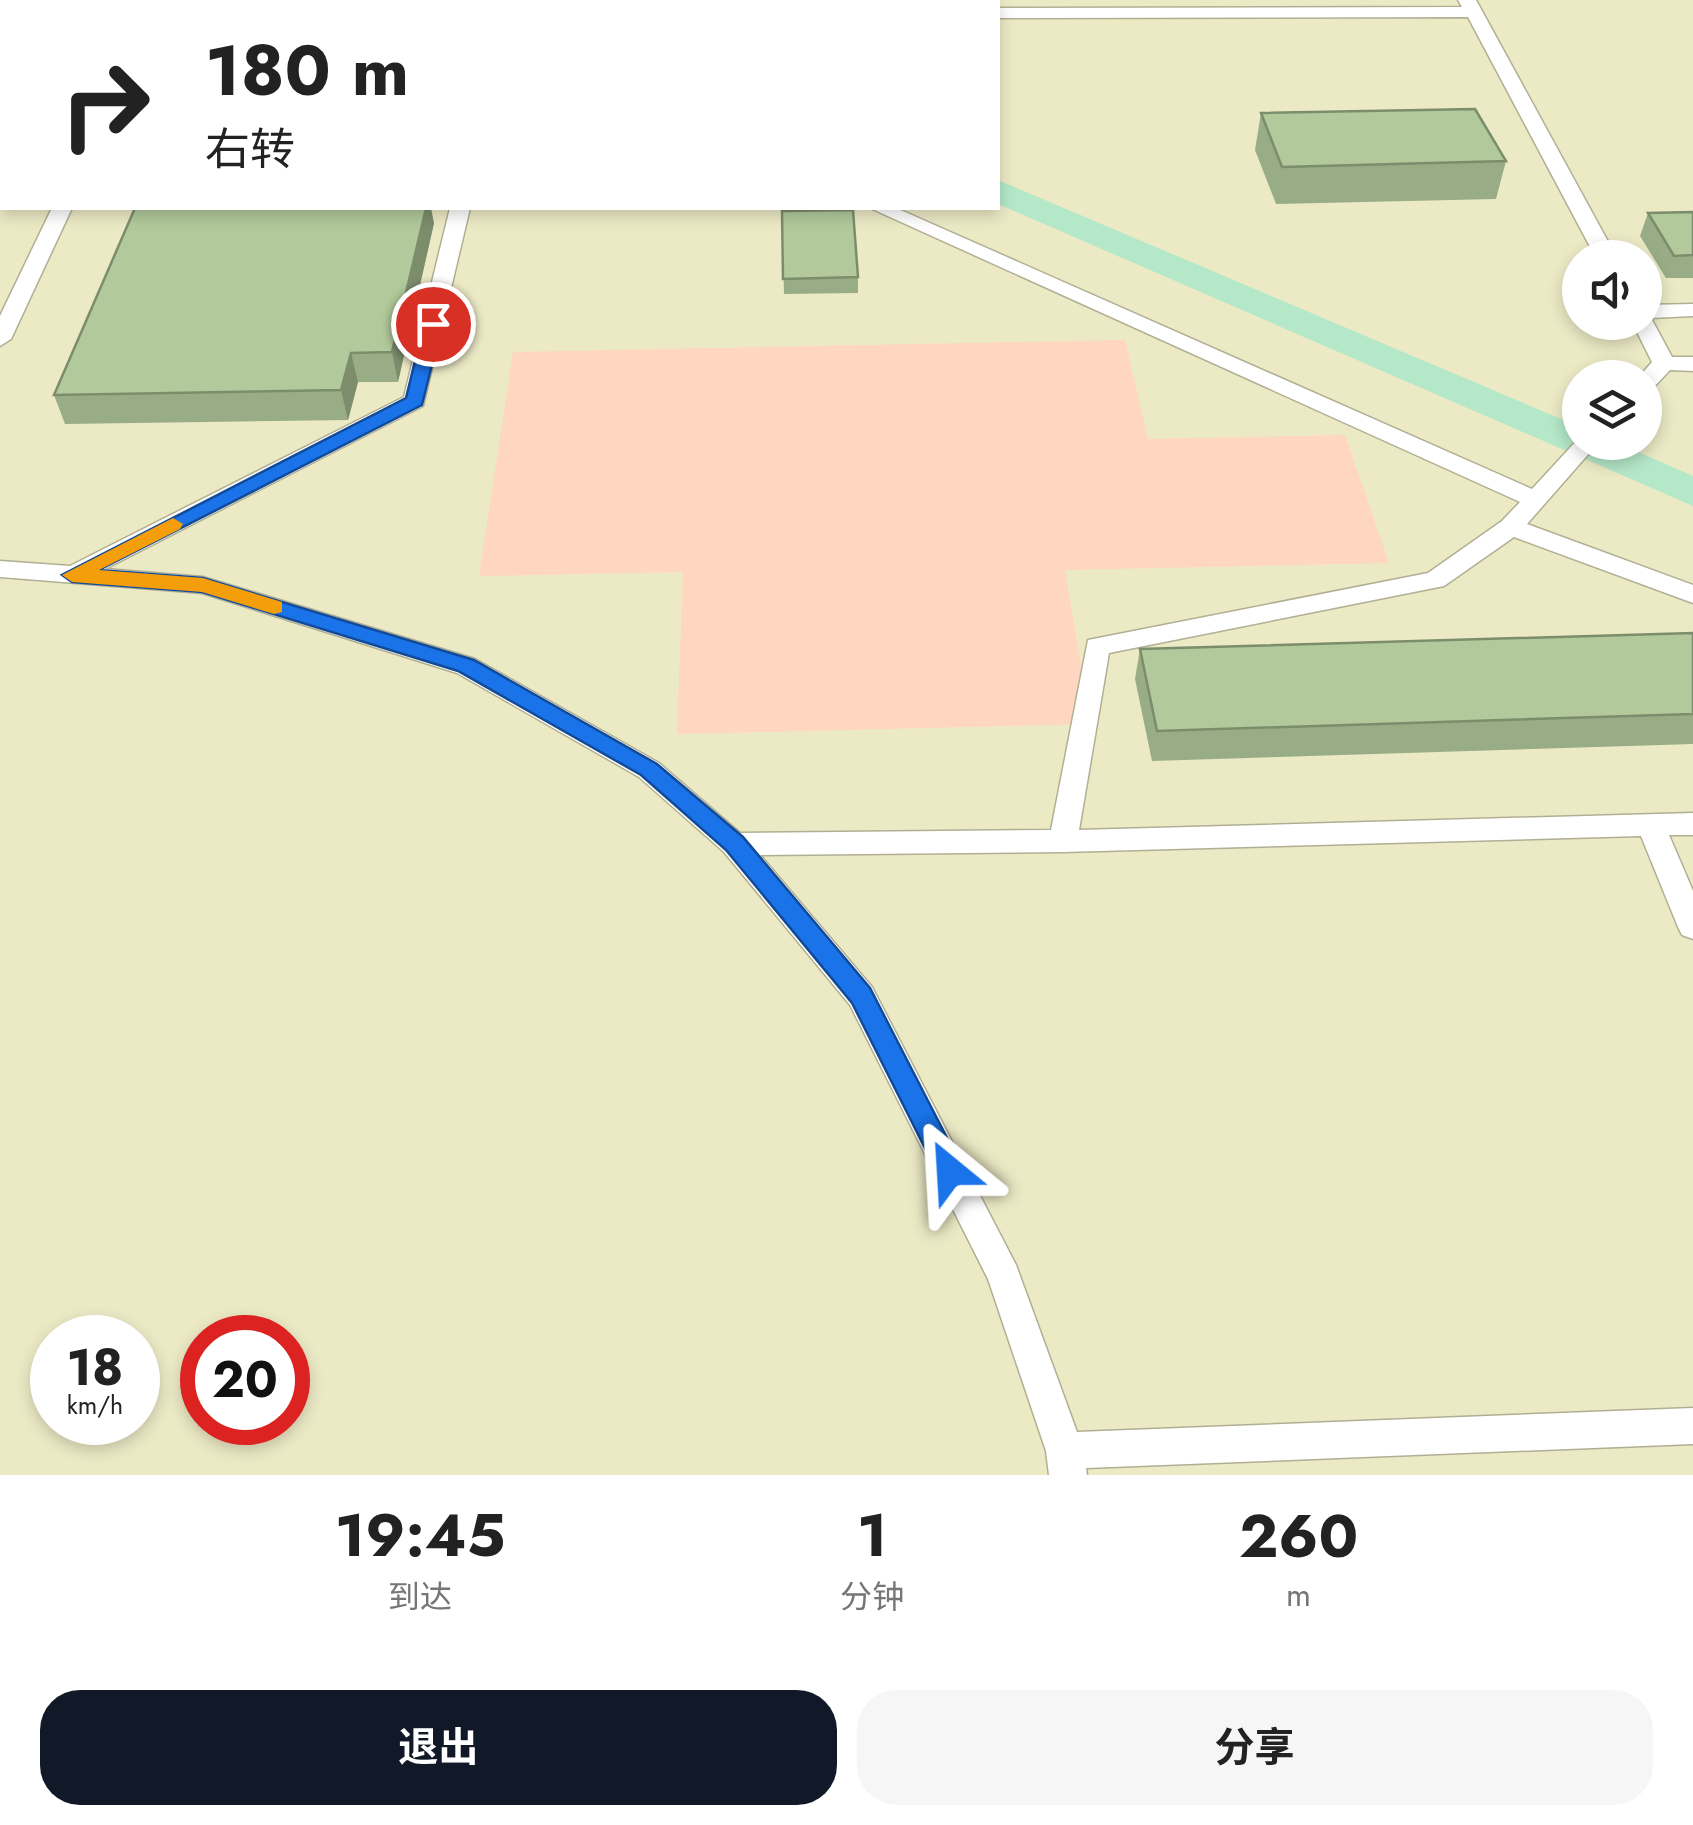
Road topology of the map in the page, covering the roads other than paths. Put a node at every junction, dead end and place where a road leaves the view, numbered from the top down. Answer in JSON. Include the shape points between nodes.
{"nodes":[{"id":1,"x":1470,"y":6,"type":"edge"},
{"id":2,"x":1000,"y":8,"type":"edge"},
{"id":3,"x":61,"y":210,"type":"edge"},
{"id":4,"x":460,"y":210,"type":"edge"},
{"id":5,"x":884,"y":210,"type":"edge"},
{"id":6,"x":1597,"y":240,"type":"edge"},
{"id":7,"x":1693,"y":310,"type":"edge"},
{"id":8,"x":1662,"y":311,"type":"edge"},
{"id":9,"x":0,"y":339,"type":"edge"},
{"id":10,"x":1652,"y":340,"type":"edge"},
{"id":11,"x":1664,"y":363,"type":"joint"},
{"id":12,"x":1693,"y":364,"type":"edge"},
{"id":13,"x":1571,"y":460,"type":"edge"},
{"id":14,"x":1533,"y":499,"type":"junction"},
{"id":15,"x":1511,"y":527,"type":"junction"},
{"id":16,"x":0,"y":570,"type":"edge"},
{"id":17,"x":72,"y":575,"type":"junction"},
{"id":18,"x":1693,"y":594,"type":"edge"},
{"id":19,"x":1693,"y":824,"type":"edge"},
{"id":20,"x":1651,"y":826,"type":"junction"},
{"id":21,"x":1062,"y":842,"type":"junction"},
{"id":22,"x":734,"y":844,"type":"junction"},
{"id":23,"x":1693,"y":926,"type":"edge"},
{"id":24,"x":1693,"y":1426,"type":"edge"},
{"id":25,"x":1067,"y":1463,"type":"edge"}],
"edges":[{"from":1,"to":2,"type":"lane"},
{"from":1,"to":6,"type":"lane"},
{"from":3,"to":9,"type":"lane"},
{"from":4,"to":17,"type":"lane","via":[[415,401]]},
{"from":5,"to":14,"type":"lane"},
{"from":7,"to":8,"type":"lane"},
{"from":10,"to":11,"type":"lane"},
{"from":11,"to":12,"type":"lane"},
{"from":13,"to":14,"type":"lane"},
{"from":14,"to":15,"type":"lane"},
{"from":15,"to":18,"type":"lane"},
{"from":15,"to":21,"type":"lane","via":[[1436,580],[1097,646]]},
{"from":16,"to":17,"type":"lane"},
{"from":17,"to":22,"type":"lane","via":[[203,585],[466,666],[649,770]]},
{"from":19,"to":20,"type":"lane"},
{"from":20,"to":21,"type":"lane"},
{"from":20,"to":23,"type":"lane"},
{"from":21,"to":22,"type":"lane"},
{"from":22,"to":25,"type":"lane","via":[[861,996],[1004,1276]]},
{"from":24,"to":25,"type":"lane"}]}
